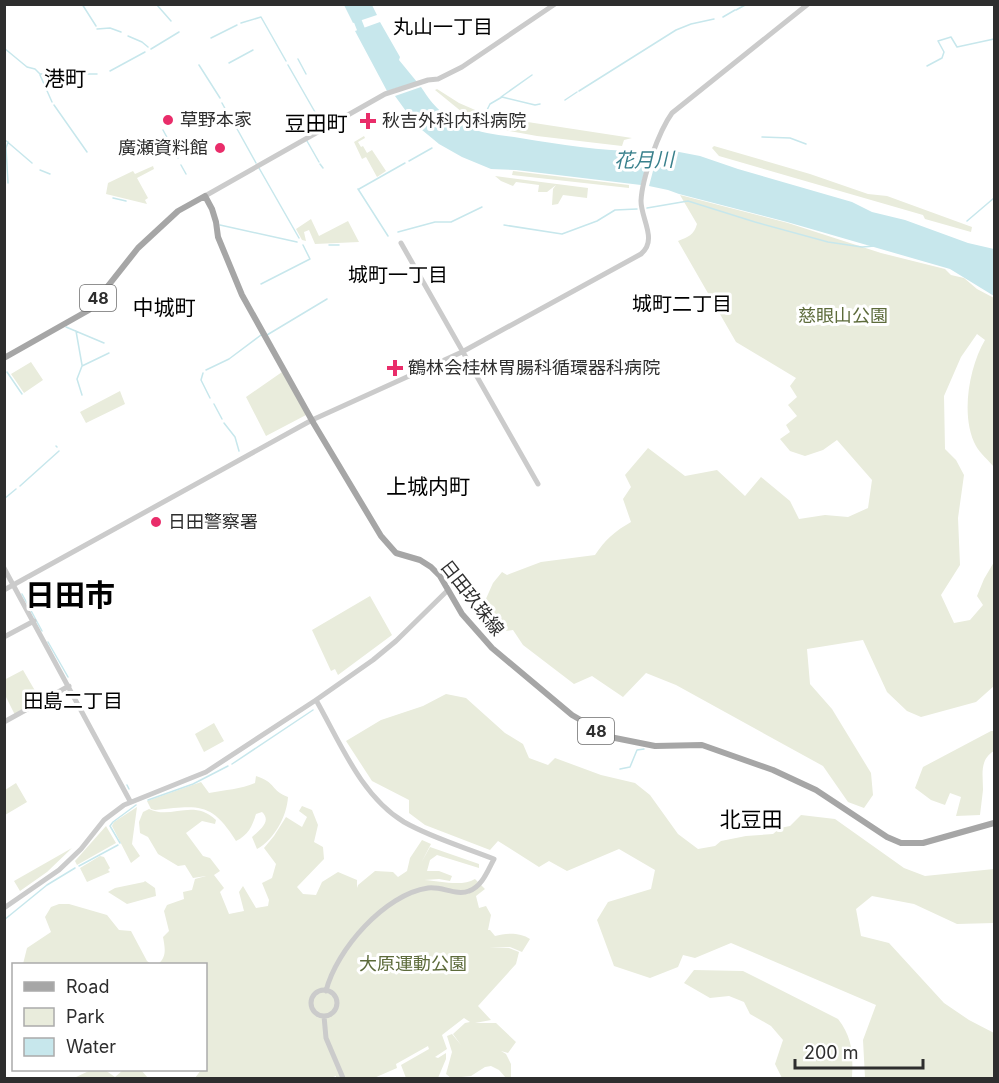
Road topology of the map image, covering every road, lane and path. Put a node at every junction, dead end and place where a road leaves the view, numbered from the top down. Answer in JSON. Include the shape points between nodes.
{"nodes":[{"id":1,"x":555,"y":4,"type":"edge"},
{"id":2,"x":808,"y":4,"type":"edge"},
{"id":3,"x":204,"y":196,"type":"junction"},
{"id":4,"x":401,"y":243,"type":"dead end"},
{"id":5,"x":462,"y":352,"type":"junction"},
{"id":6,"x":4,"y":358,"type":"edge"},
{"id":7,"x":312,"y":420,"type":"junction"},
{"id":8,"x":538,"y":484,"type":"dead end"},
{"id":9,"x":4,"y":568,"type":"edge"},
{"id":10,"x":14,"y":585,"type":"junction"},
{"id":11,"x":4,"y":590,"type":"edge"},
{"id":12,"x":448,"y":590,"type":"junction"},
{"id":13,"x":34,"y":621,"type":"junction"},
{"id":14,"x":4,"y":637,"type":"edge"},
{"id":15,"x":69,"y":686,"type":"junction"},
{"id":16,"x":316,"y":700,"type":"junction"},
{"id":17,"x":4,"y":722,"type":"edge"},
{"id":18,"x":130,"y":801,"type":"junction"},
{"id":19,"x":994,"y":823,"type":"edge"},
{"id":20,"x":4,"y":908,"type":"edge"},
{"id":21,"x":326,"y":991,"type":"junction"},
{"id":22,"x":324,"y":1016,"type":"junction"},
{"id":23,"x":343,"y":1078,"type":"edge"}],
"edges":[{"from":1,"to":3,"type":"street","via":[[462,68],[385,94]]},
{"from":2,"to":5,"type":"street","via":[[664,123],[642,192],[649,241],[646,250]]},
{"from":3,"to":6,"type":"main road","number":"48","via":[[176,213],[138,248],[89,310]]},
{"from":3,"to":7,"type":"main road","name":"日田玖珠線","number":"48","via":[[242,295]]},
{"from":4,"to":5,"type":"street"},
{"from":5,"to":7,"type":"street"},
{"from":5,"to":8,"type":"street"},
{"from":7,"to":10,"type":"street"},
{"from":7,"to":12,"type":"main road","name":"日田玖珠線","number":"48","via":[[390,548],[431,567]]},
{"from":9,"to":10,"type":"street"},
{"from":10,"to":11,"type":"street"},
{"from":10,"to":13,"type":"street"},
{"from":12,"to":16,"type":"street","via":[[396,641]]},
{"from":12,"to":19,"type":"main road","name":"日田玖珠線","number":"48","via":[[468,621],[508,663],[572,715],[610,737],[655,746],[695,744],[773,770],[816,790],[901,843],[923,843]]},
{"from":13,"to":14,"type":"street"},
{"from":13,"to":15,"type":"street"},
{"from":15,"to":17,"type":"street"},
{"from":15,"to":18,"type":"street"},
{"from":16,"to":18,"type":"street","via":[[206,772]]},
{"from":16,"to":21,"type":"street","via":[[357,773],[391,812],[421,830],[494,860],[480,883],[470,891],[429,888],[413,892],[379,913],[352,939]]},
{"from":18,"to":20,"type":"street","via":[[104,820],[59,870]]},
{"from":21,"to":22,"type":"street","via":[[334,996],[336,1005]]},
{"from":21,"to":22,"type":"street","via":[[315,994],[311,1002],[316,1013]]},
{"from":22,"to":23,"type":"street","via":[[326,1038]]}]}
